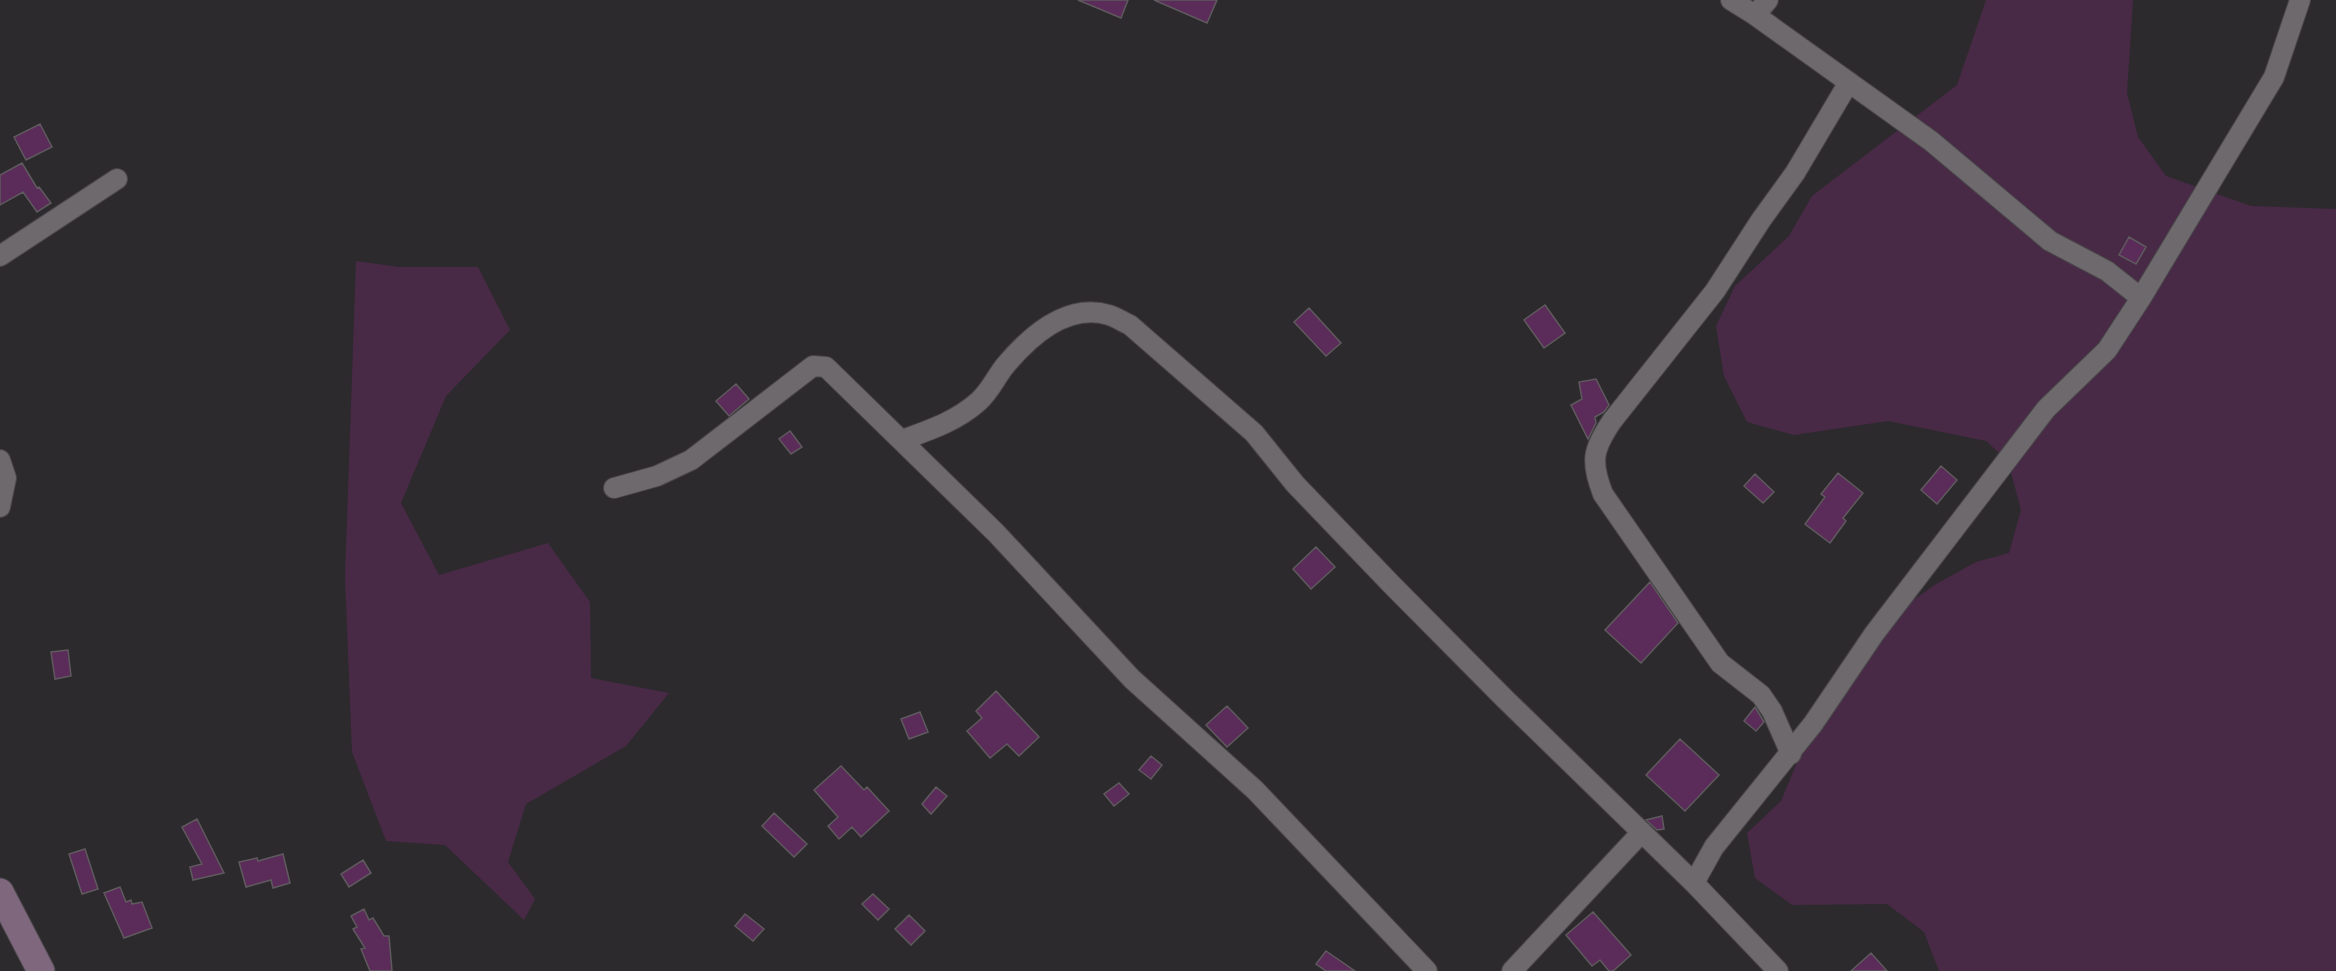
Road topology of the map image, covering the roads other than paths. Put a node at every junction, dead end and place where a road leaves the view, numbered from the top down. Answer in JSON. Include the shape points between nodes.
{"nodes":[{"id":1,"x":1731,"y":0,"type":"edge"},
{"id":2,"x":2300,"y":0,"type":"edge"},
{"id":3,"x":1762,"y":7,"type":"edge"},
{"id":4,"x":1849,"y":82,"type":"junction"},
{"id":5,"x":117,"y":179,"type":"dead end"},
{"id":6,"x":0,"y":256,"type":"edge"},
{"id":7,"x":2141,"y":298,"type":"junction"},
{"id":8,"x":902,"y":440,"type":"junction"},
{"id":9,"x":0,"y":460,"type":"edge"},
{"id":10,"x":614,"y":488,"type":"dead end"},
{"id":11,"x":0,"y":507,"type":"edge"},
{"id":12,"x":1791,"y":754,"type":"junction"},
{"id":13,"x":1642,"y":832,"type":"junction"},
{"id":14,"x":1694,"y":882,"type":"junction"},
{"id":15,"x":0,"y":892,"type":"edge"},
{"id":16,"x":41,"y":971,"type":"edge"},
{"id":17,"x":1427,"y":971,"type":"edge"},
{"id":18,"x":1512,"y":971,"type":"edge"},
{"id":19,"x":1778,"y":971,"type":"edge"}],
"edges":[{"from":1,"to":3,"type":"street"},
{"from":2,"to":7,"type":"street","via":[[2274,77]]},
{"from":3,"to":4,"type":"street"},
{"from":4,"to":7,"type":"street","via":[[1931,141],[2050,241],[2107,271]]},
{"from":4,"to":12,"type":"street","via":[[1795,173],[1715,291],[1612,421],[1599,441],[1595,458],[1603,494],[1720,663],[1761,695]]},
{"from":5,"to":6,"type":"street"},
{"from":7,"to":12,"type":"street","via":[[2107,350],[2046,410],[1874,634]]},
{"from":8,"to":10,"type":"street","via":[[826,367],[813,366],[691,460],[657,476]]},
{"from":8,"to":13,"type":"street","via":[[943,426],[969,409],[990,391],[1025,343],[1050,324],[1094,313],[1130,325],[1254,433],[1295,484],[1392,585]]},
{"from":8,"to":17,"type":"street","via":[[996,533],[1132,679],[1255,790]]},
{"from":9,"to":11,"type":"street","via":[[6,478]]},
{"from":12,"to":14,"type":"street","via":[[1714,847]]},
{"from":13,"to":14,"type":"street"},
{"from":13,"to":18,"type":"street"},
{"from":14,"to":19,"type":"street"},
{"from":15,"to":16,"type":"main road"}]}
